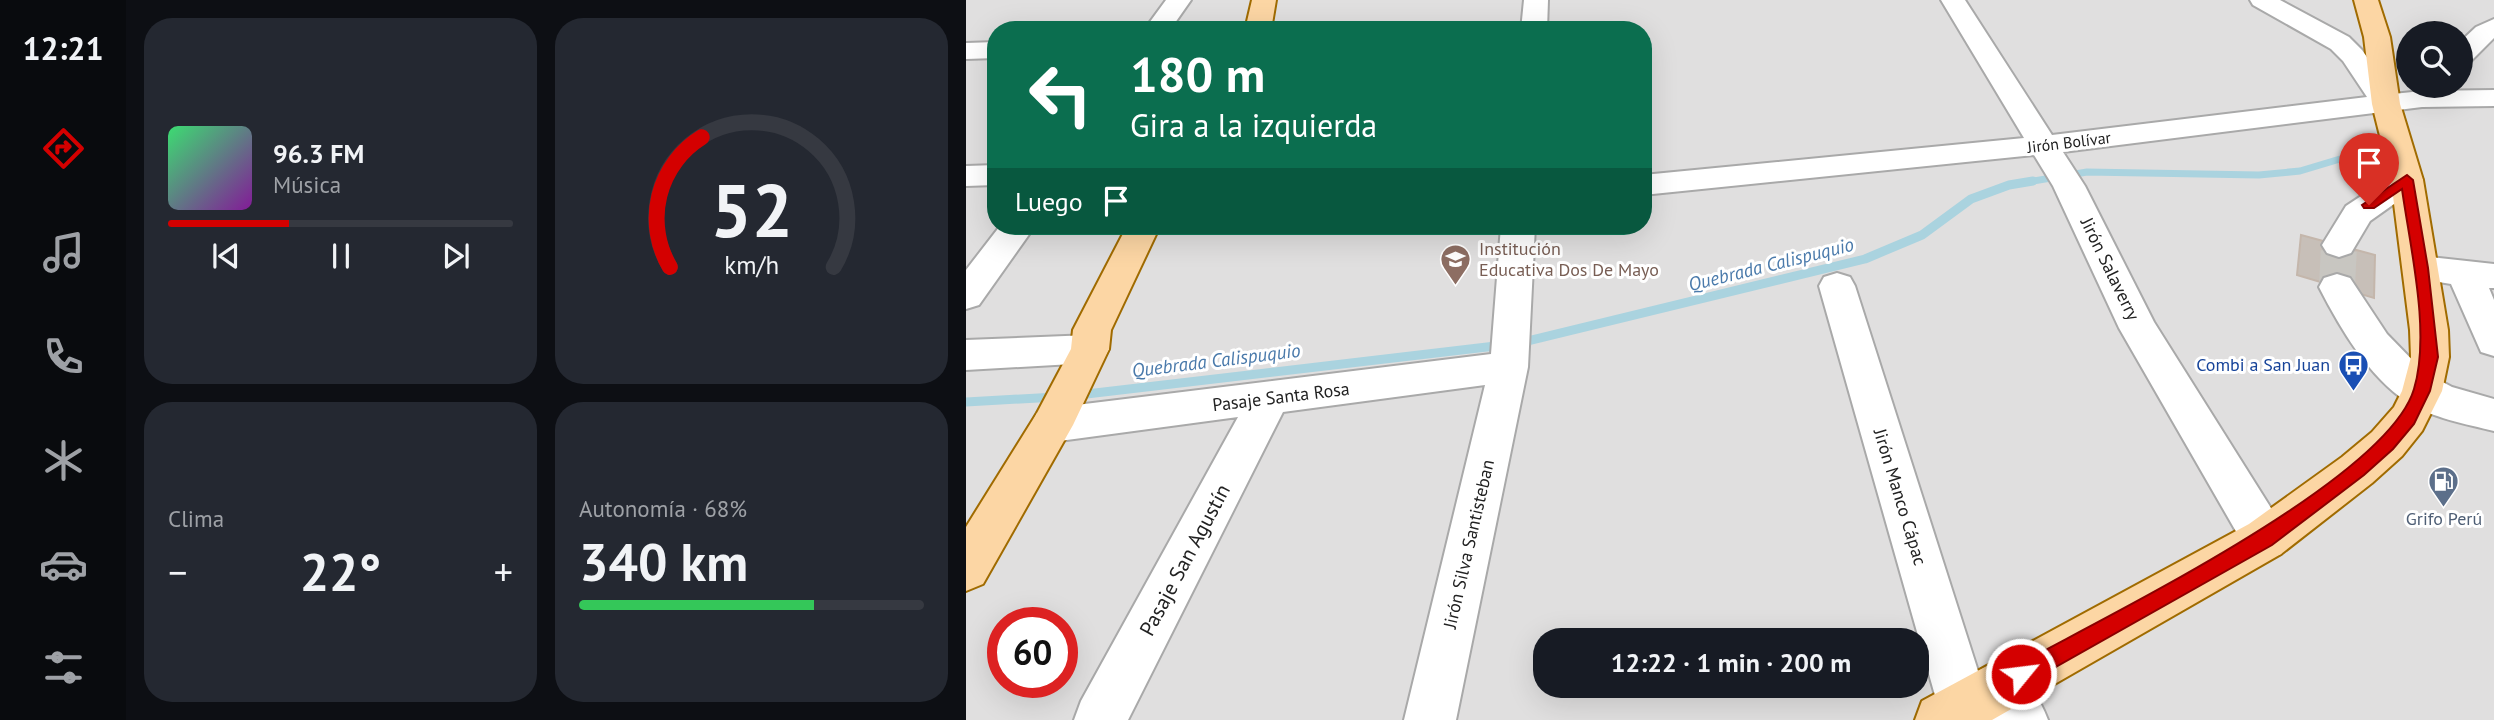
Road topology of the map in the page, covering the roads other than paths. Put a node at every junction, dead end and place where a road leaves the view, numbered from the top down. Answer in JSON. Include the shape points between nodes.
{"nodes":[{"id":1,"x":1179,"y":0,"type":"edge"},
{"id":2,"x":1241,"y":0,"type":"edge"},
{"id":3,"x":1264,"y":0,"type":"edge"},
{"id":4,"x":1536,"y":0,"type":"edge"},
{"id":5,"x":1953,"y":0,"type":"edge"},
{"id":6,"x":2262,"y":0,"type":"edge"},
{"id":7,"x":2366,"y":0,"type":"edge"},
{"id":8,"x":1164,"y":21,"type":"edge"},
{"id":9,"x":1238,"y":21,"type":"edge"},
{"id":10,"x":1260,"y":21,"type":"edge"},
{"id":11,"x":1535,"y":21,"type":"edge"},
{"id":12,"x":2494,"y":27,"type":"edge"},
{"id":13,"x":2473,"y":44,"type":"edge"},
{"id":14,"x":2396,"y":67,"type":"edge"},
{"id":15,"x":2396,"y":84,"type":"edge"},
{"id":16,"x":2473,"y":97,"type":"edge"},
{"id":17,"x":2404,"y":98,"type":"edge"},
{"id":18,"x":2414,"y":98,"type":"edge"},
{"id":19,"x":2494,"y":98,"type":"edge"},
{"id":20,"x":2057,"y":165,"type":"junction"},
{"id":21,"x":987,"y":175,"type":"edge"},
{"id":22,"x":966,"y":176,"type":"edge"},
{"id":23,"x":2407,"y":180,"type":"junction"},
{"id":24,"x":1652,"y":185,"type":"edge"},
{"id":25,"x":1011,"y":235,"type":"edge"},
{"id":26,"x":1139,"y":235,"type":"edge"},
{"id":27,"x":1164,"y":235,"type":"edge"},
{"id":28,"x":1517,"y":235,"type":"edge"},
{"id":29,"x":2339,"y":245,"type":"tunnel mouth"},
{"id":30,"x":2421,"y":268,"type":"junction"},
{"id":31,"x":2479,"y":275,"type":"edge"},
{"id":32,"x":1837,"y":286,"type":"dead end"},
{"id":33,"x":2337,"y":287,"type":"tunnel mouth"},
{"id":34,"x":966,"y":296,"type":"edge"},
{"id":35,"x":2494,"y":342,"type":"edge"},
{"id":36,"x":1090,"y":349,"type":"junction"},
{"id":37,"x":1510,"y":352,"type":"junction"},
{"id":38,"x":966,"y":355,"type":"edge"},
{"id":39,"x":2422,"y":391,"type":"junction"},
{"id":40,"x":1269,"y":400,"type":"junction"},
{"id":41,"x":1060,"y":409,"type":"junction"},
{"id":42,"x":2494,"y":415,"type":"edge"},
{"id":43,"x":2266,"y":539,"type":"junction"},
{"id":44,"x":966,"y":569,"type":"edge"},
{"id":45,"x":1978,"y":711,"type":"edge"},
{"id":46,"x":1100,"y":720,"type":"edge"},
{"id":47,"x":1430,"y":720,"type":"edge"}],
"edges":[{"from":1,"to":8,"type":"street"},
{"from":2,"to":9,"type":"main road"},
{"from":3,"to":10,"type":"main road"},
{"from":4,"to":11,"type":"street"},
{"from":5,"to":20,"type":"street","name":"Jirón Salaverry"},
{"from":6,"to":15,"type":"street","via":[[2340,43]]},
{"from":7,"to":14,"type":"main road","via":[[2377,37]]},
{"from":12,"to":13,"type":"street"},
{"from":16,"to":19,"type":"street","name":"Jirón Bolívar"},
{"from":17,"to":20,"type":"street","name":"Jirón Bolívar"},
{"from":18,"to":23,"type":"main road"},
{"from":20,"to":24,"type":"street","name":"Jirón Bolívar"},
{"from":20,"to":43,"type":"street","name":"Jirón Salaverry","via":[[2138,328]]},
{"from":21,"to":22,"type":"street"},
{"from":23,"to":29,"type":"street","via":[[2358,214]]},
{"from":23,"to":30,"type":"main road"},
{"from":25,"to":34,"type":"street"},
{"from":26,"to":36,"type":"main road","via":[[1093,330]]},
{"from":27,"to":36,"type":"main road","via":[[1118,327]]},
{"from":28,"to":37,"type":"street","name":"Jirón Silva Santisteban"},
{"from":30,"to":31,"type":"street"},
{"from":30,"to":39,"type":"main road","via":[[2430,357]]},
{"from":31,"to":35,"type":"street"},
{"from":32,"to":45,"type":"street","name":"Jirón Manco Cápac"},
{"from":33,"to":39,"type":"street","via":[[2365,332]]},
{"from":36,"to":38,"type":"street"},
{"from":36,"to":41,"type":"main road"},
{"from":37,"to":40,"type":"street","name":"Pasaje Santa Rosa"},
{"from":37,"to":47,"type":"street","name":"Jirón Silva Santisteban"},
{"from":39,"to":42,"type":"street"},
{"from":39,"to":43,"type":"main road","via":[[2408,419],[2387,444]]},
{"from":40,"to":41,"type":"street","name":"Pasaje Santa Rosa"},
{"from":40,"to":46,"type":"street","name":"Pasaje San Agustín"},
{"from":41,"to":44,"type":"main road"},
{"from":43,"to":45,"type":"main road"}]}
